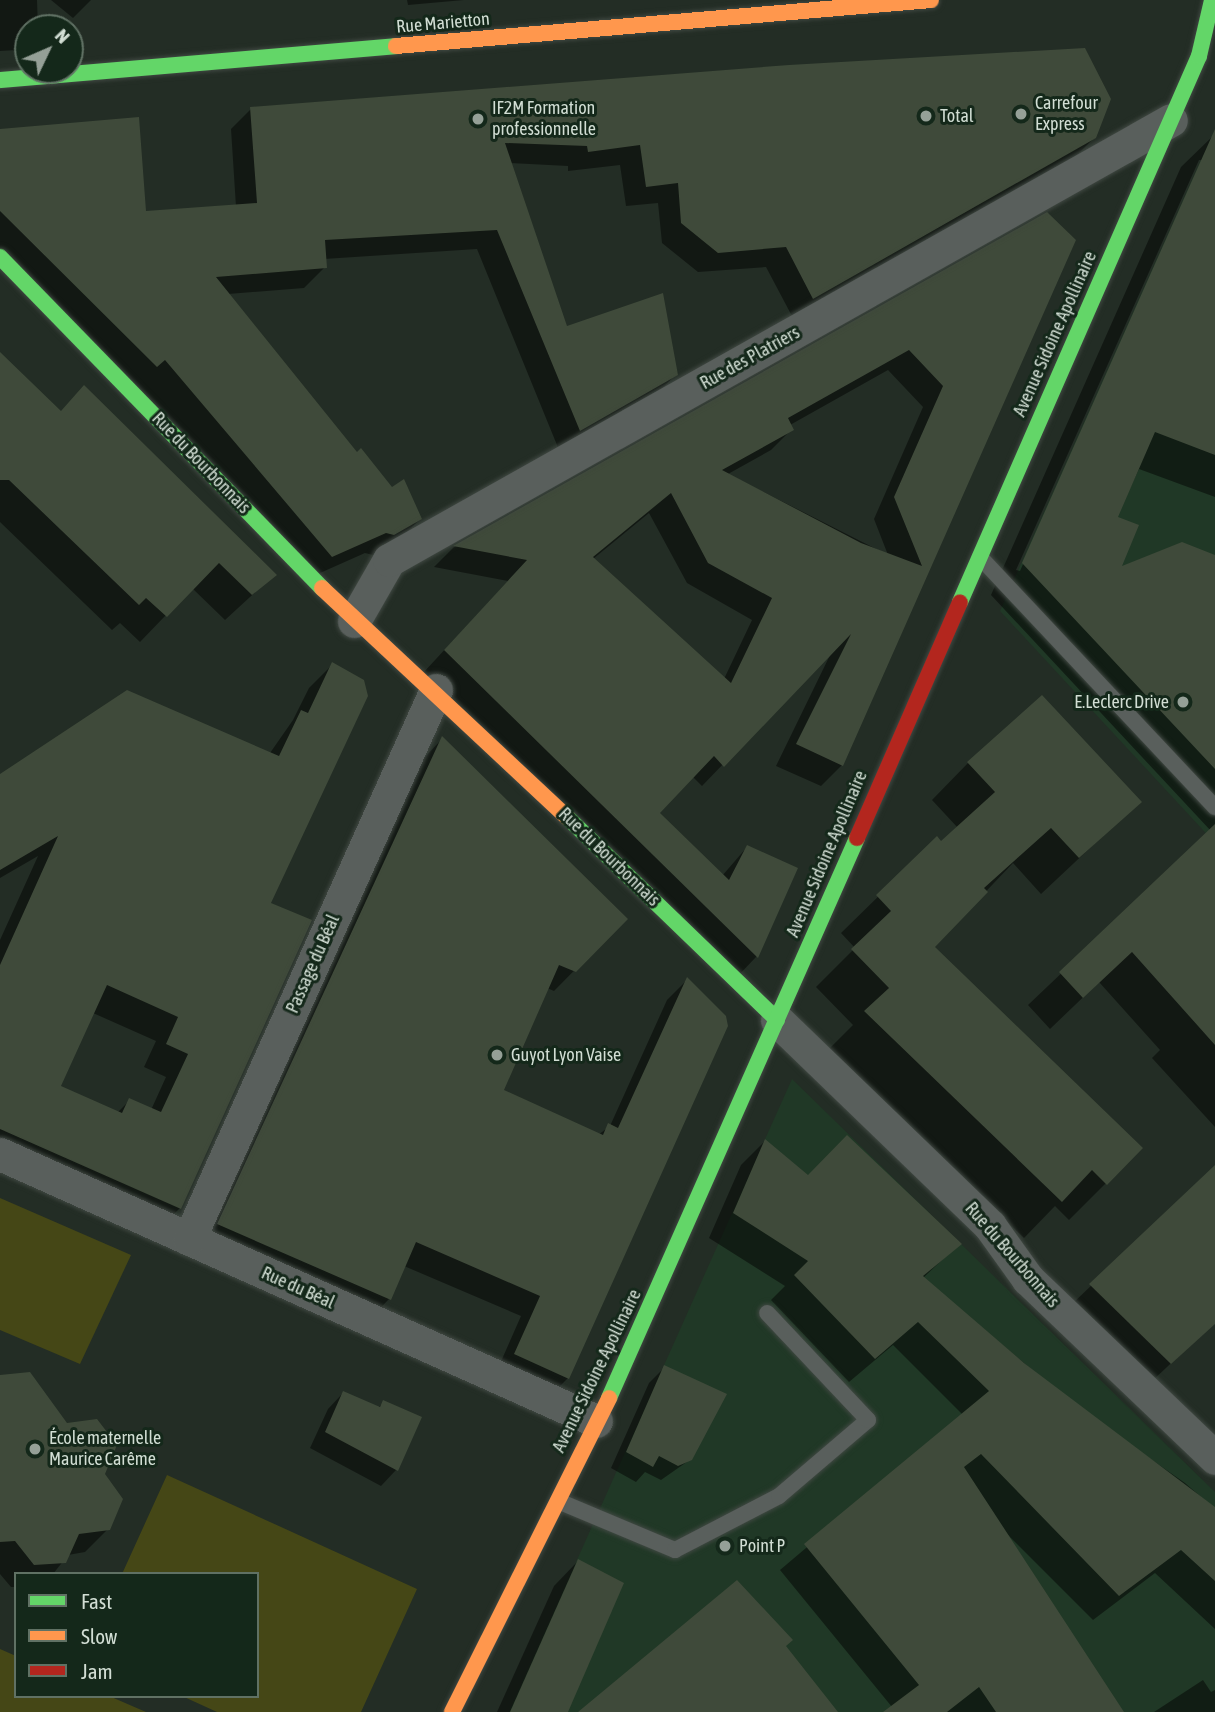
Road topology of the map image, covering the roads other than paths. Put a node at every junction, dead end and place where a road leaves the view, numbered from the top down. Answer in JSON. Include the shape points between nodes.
{"nodes":[{"id":1,"x":931,"y":0,"type":"edge"},
{"id":2,"x":1212,"y":0,"type":"edge"},
{"id":3,"x":0,"y":79,"type":"edge"},
{"id":4,"x":1171,"y":120,"type":"junction"},
{"id":5,"x":1,"y":260,"type":"edge"},
{"id":6,"x":978,"y":555,"type":"junction"},
{"id":7,"x":354,"y":621,"type":"junction"},
{"id":8,"x":436,"y":690,"type":"junction"},
{"id":9,"x":1215,"y":807,"type":"edge"},
{"id":10,"x":777,"y":1020,"type":"junction"},
{"id":11,"x":0,"y":1154,"type":"edge"},
{"id":12,"x":190,"y":1239,"type":"junction"},
{"id":13,"x":767,"y":1313,"type":"dead end"},
{"id":14,"x":596,"y":1421,"type":"junction"},
{"id":15,"x":1215,"y":1458,"type":"edge"},
{"id":16,"x":556,"y":1500,"type":"junction"},
{"id":17,"x":452,"y":1712,"type":"edge"}],
"edges":[{"from":1,"to":3,"type":"main road","name":"Rue Marietton"},
{"from":2,"to":4,"type":"main road","name":"Avenue Sidoine Apollinaire","via":[[1199,56]]},
{"from":4,"to":6,"type":"main road","name":"Avenue Sidoine Apollinaire"},
{"from":4,"to":7,"type":"street","name":"Rue des Platriers","via":[[389,560]]},
{"from":5,"to":7,"type":"main road","name":"Rue du Bourbonnais"},
{"from":6,"to":9,"type":"lane"},
{"from":6,"to":10,"type":"main road","name":"Avenue Sidoine Apollinaire"},
{"from":7,"to":8,"type":"main road","name":"Rue du Bourbonnais"},
{"from":8,"to":10,"type":"main road","name":"Rue du Bourbonnais"},
{"from":8,"to":12,"type":"street","name":"Passage du Béal"},
{"from":10,"to":14,"type":"main road","name":"Avenue Sidoine Apollinaire"},
{"from":10,"to":15,"type":"street","name":"Rue du Bourbonnais","via":[[990,1226],[1028,1279]]},
{"from":11,"to":12,"type":"street","name":"Rue du Béal"},
{"from":12,"to":14,"type":"street","name":"Rue du Béal"},
{"from":13,"to":16,"type":"lane","via":[[868,1420],[779,1496],[675,1550]]},
{"from":14,"to":16,"type":"main road","name":"Avenue Sidoine Apollinaire"},
{"from":16,"to":17,"type":"main road","name":"Avenue Sidoine Apollinaire"}]}
